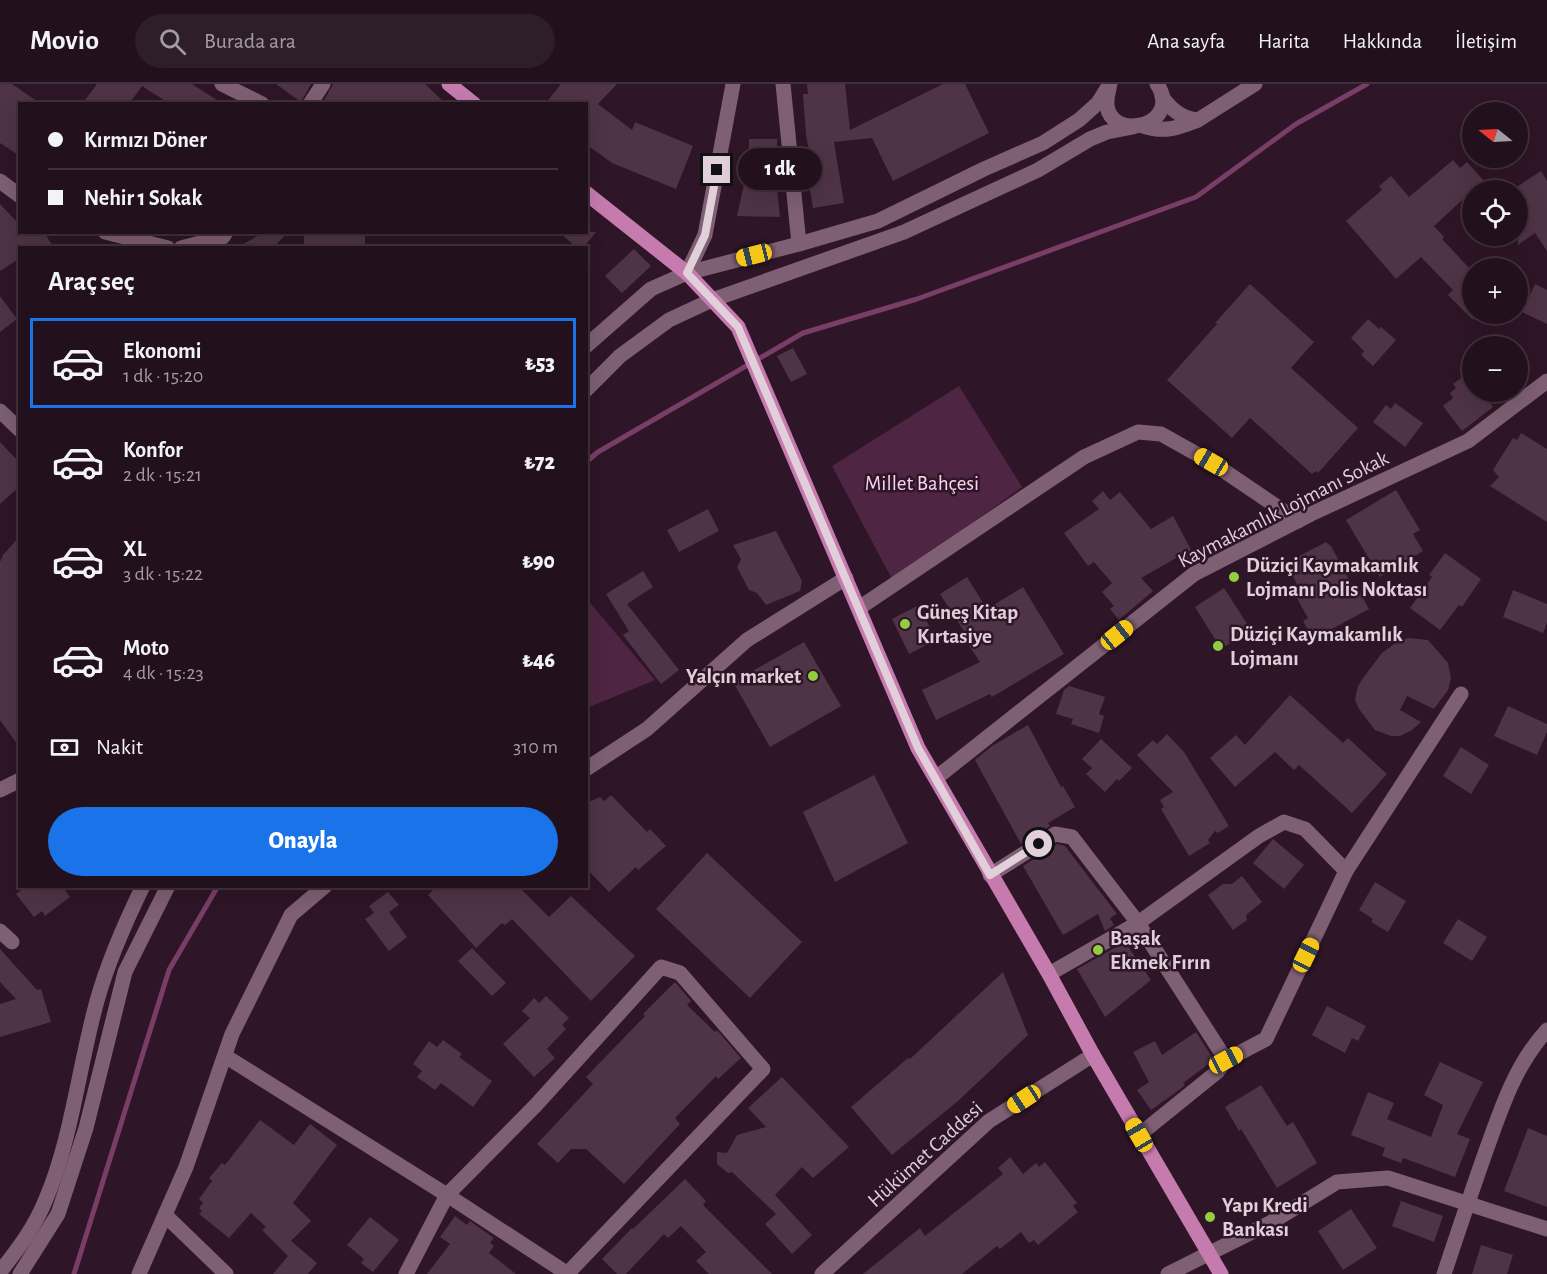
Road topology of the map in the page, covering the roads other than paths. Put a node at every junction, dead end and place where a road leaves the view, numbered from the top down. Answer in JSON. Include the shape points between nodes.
{"nodes":[{"id":1,"x":222,"y":84,"type":"edge"},
{"id":2,"x":323,"y":84,"type":"edge"},
{"id":3,"x":449,"y":84,"type":"edge"},
{"id":4,"x":733,"y":84,"type":"edge"},
{"id":5,"x":783,"y":84,"type":"edge"},
{"id":6,"x":1255,"y":84,"type":"edge"},
{"id":7,"x":1110,"y":85,"type":"edge"},
{"id":8,"x":1160,"y":90,"type":"edge"},
{"id":9,"x":258,"y":102,"type":"edge"},
{"id":10,"x":311,"y":102,"type":"edge"},
{"id":11,"x":472,"y":102,"type":"edge"},
{"id":12,"x":1198,"y":120,"type":"junction"},
{"id":13,"x":1138,"y":127,"type":"junction"},
{"id":14,"x":0,"y":181,"type":"edge"},
{"id":15,"x":18,"y":194,"type":"edge"},
{"id":16,"x":588,"y":195,"type":"edge"},
{"id":17,"x":113,"y":234,"type":"edge"},
{"id":18,"x":225,"y":234,"type":"edge"},
{"id":19,"x":799,"y":244,"type":"junction"},
{"id":20,"x":160,"y":246,"type":"edge"},
{"id":21,"x":189,"y":246,"type":"edge"},
{"id":22,"x":687,"y":273,"type":"junction"},
{"id":23,"x":712,"y":300,"type":"junction"},
{"id":24,"x":588,"y":344,"type":"edge"},
{"id":25,"x":1547,"y":381,"type":"edge"},
{"id":26,"x":588,"y":388,"type":"edge"},
{"id":27,"x":0,"y":411,"type":"edge"},
{"id":28,"x":18,"y":428,"type":"edge"},
{"id":29,"x":1298,"y":521,"type":"junction"},
{"id":30,"x":846,"y":578,"type":"junction"},
{"id":31,"x":859,"y":608,"type":"junction"},
{"id":32,"x":1461,"y":694,"type":"dead end"},
{"id":33,"x":588,"y":768,"type":"edge"},
{"id":34,"x":936,"y":778,"type":"junction"},
{"id":35,"x":18,"y":781,"type":"edge"},
{"id":36,"x":2,"y":787,"type":"edge"},
{"id":37,"x":1347,"y":871,"type":"junction"},
{"id":38,"x":990,"y":875,"type":"junction"},
{"id":39,"x":142,"y":888,"type":"edge"},
{"id":40,"x":167,"y":888,"type":"edge"},
{"id":41,"x":322,"y":888,"type":"edge"},
{"id":42,"x":1138,"y":923,"type":"junction"},
{"id":43,"x":0,"y":931,"type":"edge"},
{"id":44,"x":12,"y":942,"type":"dead end"},
{"id":45,"x":1049,"y":974,"type":"junction"},
{"id":46,"x":1547,"y":1030,"type":"edge"},
{"id":47,"x":1093,"y":1055,"type":"junction"},
{"id":48,"x":225,"y":1056,"type":"junction"},
{"id":49,"x":1226,"y":1060,"type":"junction"},
{"id":50,"x":1139,"y":1135,"type":"junction"},
{"id":51,"x":447,"y":1195,"type":"junction"},
{"id":52,"x":1467,"y":1203,"type":"junction"},
{"id":53,"x":165,"y":1215,"type":"junction"},
{"id":54,"x":1547,"y":1229,"type":"edge"},
{"id":55,"x":1208,"y":1252,"type":"junction"},
{"id":56,"x":0,"y":1272,"type":"edge"},
{"id":57,"x":20,"y":1274,"type":"edge"},
{"id":58,"x":139,"y":1274,"type":"edge"},
{"id":59,"x":226,"y":1274,"type":"edge"},
{"id":60,"x":406,"y":1274,"type":"edge"},
{"id":61,"x":568,"y":1274,"type":"edge"},
{"id":62,"x":822,"y":1274,"type":"edge"},
{"id":63,"x":1168,"y":1274,"type":"edge"},
{"id":64,"x":1221,"y":1274,"type":"edge"},
{"id":65,"x":1444,"y":1274,"type":"edge"}],
"edges":[{"from":1,"to":9,"type":"street"},
{"from":2,"to":10,"type":"street"},
{"from":3,"to":11,"type":"main road"},
{"from":4,"to":22,"type":"street","via":[[705,235]]},
{"from":5,"to":19,"type":"street"},
{"from":6,"to":12,"type":"street"},
{"from":7,"to":13,"type":"street","via":[[1110,114],[1124,126]]},
{"from":7,"to":19,"type":"street","via":[[1079,120],[1043,143],[878,221]]},
{"from":8,"to":12,"type":"street","via":[[1170,108],[1186,119]]},
{"from":8,"to":13,"type":"street","via":[[1157,114],[1151,122]]},
{"from":12,"to":13,"type":"street","via":[[1168,130]]},
{"from":13,"to":23,"type":"street","via":[[1107,132],[1038,170],[904,232]]},
{"from":14,"to":15,"type":"street"},
{"from":16,"to":22,"type":"main road"},
{"from":17,"to":20,"type":"street"},
{"from":18,"to":21,"type":"street"},
{"from":19,"to":22,"type":"street"},
{"from":22,"to":23,"type":"main road"},
{"from":22,"to":24,"type":"street","via":[[651,289]]},
{"from":23,"to":26,"type":"street","via":[[669,320],[620,356]]},
{"from":23,"to":30,"type":"main road","via":[[738,327]]},
{"from":25,"to":29,"type":"street","name":"Kaymakamlık Lojmanı Sokak","via":[[1468,441]]},
{"from":27,"to":28,"type":"street"},
{"from":29,"to":31,"type":"street","via":[[1211,462],[1161,434],[1138,432],[1084,458]]},
{"from":29,"to":34,"type":"street","name":"Kaymakamlık Lojmanı Sokak","via":[[1194,574]]},
{"from":30,"to":31,"type":"main road"},
{"from":30,"to":33,"type":"street","via":[[747,640],[647,729]]},
{"from":31,"to":34,"type":"main road","via":[[918,748]]},
{"from":32,"to":37,"type":"street"},
{"from":34,"to":38,"type":"main road"},
{"from":35,"to":36,"type":"street"},
{"from":37,"to":42,"type":"street","via":[[1305,829],[1284,822]]},
{"from":37,"to":49,"type":"street","via":[[1266,1039]]},
{"from":38,"to":42,"type":"street","via":[[1055,834],[1072,837]]},
{"from":38,"to":45,"type":"main road"},
{"from":39,"to":56,"type":"street","via":[[97,1001],[46,1202],[27,1238]]},
{"from":40,"to":57,"type":"street","via":[[124,972],[86,1128],[58,1214]]},
{"from":41,"to":48,"type":"street","via":[[291,915]]},
{"from":42,"to":45,"type":"street"},
{"from":42,"to":49,"type":"street"},
{"from":43,"to":44,"type":"street"},
{"from":45,"to":47,"type":"main road"},
{"from":46,"to":52,"type":"street","via":[[1510,1087]]},
{"from":47,"to":50,"type":"main road"},
{"from":47,"to":62,"type":"street","name":"Hükümet Caddesi","via":[[989,1121]]},
{"from":48,"to":51,"type":"street"},
{"from":48,"to":53,"type":"street"},
{"from":49,"to":50,"type":"street","via":[[1217,1072]]},
{"from":50,"to":55,"type":"main road"},
{"from":51,"to":60,"type":"street"},
{"from":51,"to":61,"type":"street"},
{"from":51,"to":61,"type":"street","via":[[536,1105],[661,967],[680,973],[763,1069]]},
{"from":52,"to":54,"type":"street"},
{"from":52,"to":55,"type":"street","via":[[1388,1178],[1337,1182],[1270,1223]]},
{"from":52,"to":65,"type":"street"},
{"from":53,"to":58,"type":"street"},
{"from":53,"to":59,"type":"street"},
{"from":55,"to":63,"type":"street"},
{"from":55,"to":64,"type":"main road"}]}
